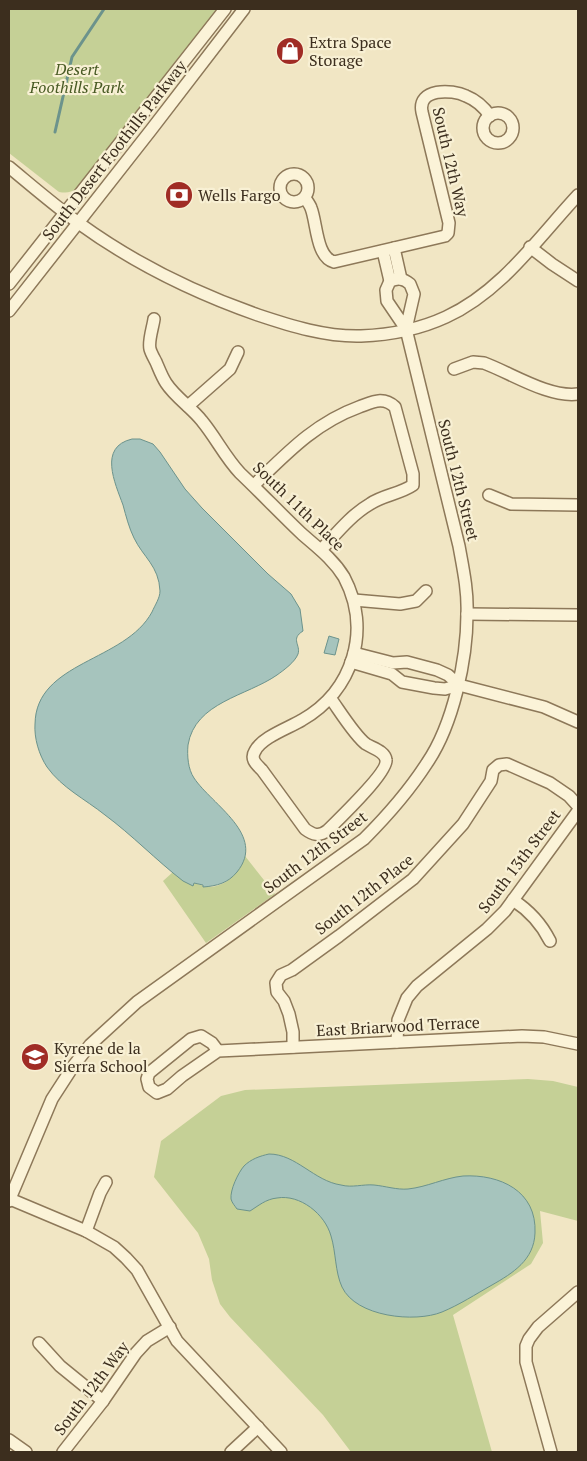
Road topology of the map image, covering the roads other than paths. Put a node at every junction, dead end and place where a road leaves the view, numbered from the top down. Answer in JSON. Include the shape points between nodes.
{"nodes":[{"id":1,"x":225,"y":9,"type":"edge"},
{"id":2,"x":244,"y":9,"type":"edge"},
{"id":3,"x":490,"y":116,"type":"dead end"},
{"id":4,"x":9,"y":168,"type":"edge"},
{"id":5,"x":578,"y":195,"type":"edge"},
{"id":6,"x":304,"y":198,"type":"dead end"},
{"id":7,"x":66,"y":212,"type":"junction"},
{"id":8,"x":79,"y":223,"type":"junction"},
{"id":9,"x":530,"y":247,"type":"junction"},
{"id":10,"x":389,"y":249,"type":"junction"},
{"id":11,"x":396,"y":280,"type":"junction"},
{"id":12,"x":578,"y":281,"type":"edge"},
{"id":13,"x":9,"y":284,"type":"edge"},
{"id":14,"x":9,"y":311,"type":"edge"},
{"id":15,"x":154,"y":319,"type":"dead end"},
{"id":16,"x":406,"y":329,"type":"junction"},
{"id":17,"x":238,"y":352,"type":"dead end"},
{"id":18,"x":454,"y":369,"type":"dead end"},
{"id":19,"x":578,"y":394,"type":"edge"},
{"id":20,"x":188,"y":406,"type":"junction"},
{"id":21,"x":254,"y":485,"type":"junction"},
{"id":22,"x":489,"y":495,"type":"dead end"},
{"id":23,"x":578,"y":505,"type":"edge"},
{"id":24,"x":321,"y":550,"type":"junction"},
{"id":25,"x":426,"y":591,"type":"dead end"},
{"id":26,"x":354,"y":600,"type":"junction"},
{"id":27,"x":467,"y":614,"type":"junction"},
{"id":28,"x":578,"y":615,"type":"edge"},
{"id":29,"x":353,"y":658,"type":"junction"},
{"id":30,"x":421,"y":665,"type":"junction"},
{"id":31,"x":416,"y":685,"type":"junction"},
{"id":32,"x":459,"y":686,"type":"junction"},
{"id":33,"x":330,"y":699,"type":"junction"},
{"id":34,"x":578,"y":722,"type":"edge"},
{"id":35,"x":578,"y":806,"type":"edge"},
{"id":36,"x":578,"y":811,"type":"edge"},
{"id":37,"x":513,"y":900,"type":"junction"},
{"id":38,"x":550,"y":941,"type":"dead end"},
{"id":39,"x":397,"y":1042,"type":"junction"},
{"id":40,"x":578,"y":1044,"type":"edge"},
{"id":41,"x":293,"y":1047,"type":"junction"},
{"id":42,"x":218,"y":1051,"type":"junction"},
{"id":43,"x":106,"y":1182,"type":"dead end"},
{"id":44,"x":9,"y":1200,"type":"edge"},
{"id":45,"x":86,"y":1231,"type":"junction"},
{"id":46,"x":578,"y":1292,"type":"edge"},
{"id":47,"x":170,"y":1327,"type":"junction"},
{"id":48,"x":39,"y":1343,"type":"dead end"},
{"id":49,"x":103,"y":1401,"type":"junction"},
{"id":50,"x":258,"y":1427,"type":"junction"},
{"id":51,"x":9,"y":1440,"type":"edge"},
{"id":52,"x":26,"y":1452,"type":"edge"},
{"id":53,"x":62,"y":1452,"type":"edge"},
{"id":54,"x":232,"y":1452,"type":"edge"},
{"id":55,"x":281,"y":1452,"type":"edge"},
{"id":56,"x":551,"y":1452,"type":"edge"}],
"edges":[{"from":1,"to":7,"type":"street","name":"South Desert Foothills Parkway"},
{"from":2,"to":8,"type":"street","name":"South Desert Foothills Parkway"},
{"from":3,"to":10,"type":"street","name":"South 12th Way","via":[[485,107],[455,92],[446,91],[424,98],[421,107],[449,223],[448,233]]},
{"from":4,"to":7,"type":"street"},
{"from":5,"to":9,"type":"street"},
{"from":6,"to":10,"type":"street","via":[[311,207],[322,250],[329,260],[340,261]]},
{"from":7,"to":8,"type":"street"},
{"from":7,"to":13,"type":"street","name":"South Desert Foothills Parkway"},
{"from":8,"to":14,"type":"street","name":"South Desert Foothills Parkway"},
{"from":8,"to":16,"type":"street","via":[[164,276],[233,306],[304,330],[360,336]]},
{"from":9,"to":12,"type":"street"},
{"from":9,"to":16,"type":"street","via":[[511,270],[468,304],[446,317]]},
{"from":10,"to":11,"type":"street","name":"South 12th Street"},
{"from":11,"to":16,"type":"street","name":"South 12th Street","via":[[385,295]]},
{"from":11,"to":16,"type":"street","name":"South 12th Street","via":[[410,284],[414,294]]},
{"from":15,"to":20,"type":"street","name":"South 11th Place","via":[[149,347],[166,384]]},
{"from":16,"to":27,"type":"street","name":"South 12th Street","via":[[459,546]]},
{"from":17,"to":20,"type":"street","via":[[230,369]]},
{"from":18,"to":19,"type":"street","via":[[472,362],[484,362],[551,391]]},
{"from":20,"to":21,"type":"street","name":"South 11th Place","via":[[203,421],[222,451]]},
{"from":21,"to":24,"type":"street","name":"South 11th Place"},
{"from":21,"to":24,"type":"street","via":[[303,438],[325,422],[380,400],[395,407],[413,485],[368,504]]},
{"from":22,"to":23,"type":"street","via":[[511,504]]},
{"from":24,"to":26,"type":"street","name":"South 11th Place","via":[[334,562]]},
{"from":25,"to":26,"type":"street","via":[[416,601],[400,604]]},
{"from":26,"to":29,"type":"street","name":"South 11th Place","via":[[357,628]]},
{"from":27,"to":28,"type":"street"},
{"from":27,"to":32,"type":"street","name":"South 12th Street"},
{"from":29,"to":30,"type":"street"},
{"from":29,"to":31,"type":"street","via":[[392,674],[402,682]]},
{"from":29,"to":33,"type":"street","name":"South 11th Place"},
{"from":30,"to":31,"type":"street"},
{"from":30,"to":32,"type":"street","via":[[448,675]]},
{"from":31,"to":32,"type":"street","via":[[445,689]]},
{"from":32,"to":34,"type":"street","via":[[544,708]]},
{"from":32,"to":44,"type":"street","name":"South 12th Street","via":[[448,721],[428,762],[393,809],[364,839],[137,1002],[90,1045],[52,1100]]},
{"from":33,"to":33,"type":"street","name":"South 11th Place","via":[[364,743],[383,754],[386,760],[385,768],[376,779],[328,830],[322,835],[313,835],[305,829],[253,756],[260,744],[310,715]]},
{"from":35,"to":41,"type":"street","name":"South 12th Place","via":[[550,783],[507,764],[493,770],[491,781],[463,824],[413,879],[281,976],[276,983],[277,992],[289,1014]]},
{"from":36,"to":37,"type":"street","name":"South 13th Street"},
{"from":37,"to":38,"type":"street","via":[[535,917]]},
{"from":37,"to":39,"type":"street","name":"South 13th Street","via":[[486,929],[406,998],[398,1020]]},
{"from":39,"to":40,"type":"street","name":"East Briarwood Terrace","via":[[522,1036]]},
{"from":39,"to":41,"type":"street","name":"East Briarwood Terrace"},
{"from":41,"to":42,"type":"street","name":"East Briarwood Terrace"},
{"from":42,"to":42,"type":"street","via":[[201,1036],[191,1039],[149,1073],[149,1087],[157,1093],[168,1089]]},
{"from":43,"to":45,"type":"street"},
{"from":44,"to":45,"type":"street"},
{"from":45,"to":47,"type":"street","via":[[126,1258]]},
{"from":46,"to":56,"type":"street","via":[[532,1333],[526,1346],[526,1362]]},
{"from":47,"to":49,"type":"street","name":"South 12th Way","via":[[147,1341],[136,1353]]},
{"from":47,"to":50,"type":"street","via":[[177,1341]]},
{"from":48,"to":49,"type":"street","via":[[60,1366]]},
{"from":49,"to":53,"type":"street","name":"South 12th Way"},
{"from":50,"to":54,"type":"street"},
{"from":50,"to":55,"type":"street"},
{"from":51,"to":52,"type":"street"}]}
